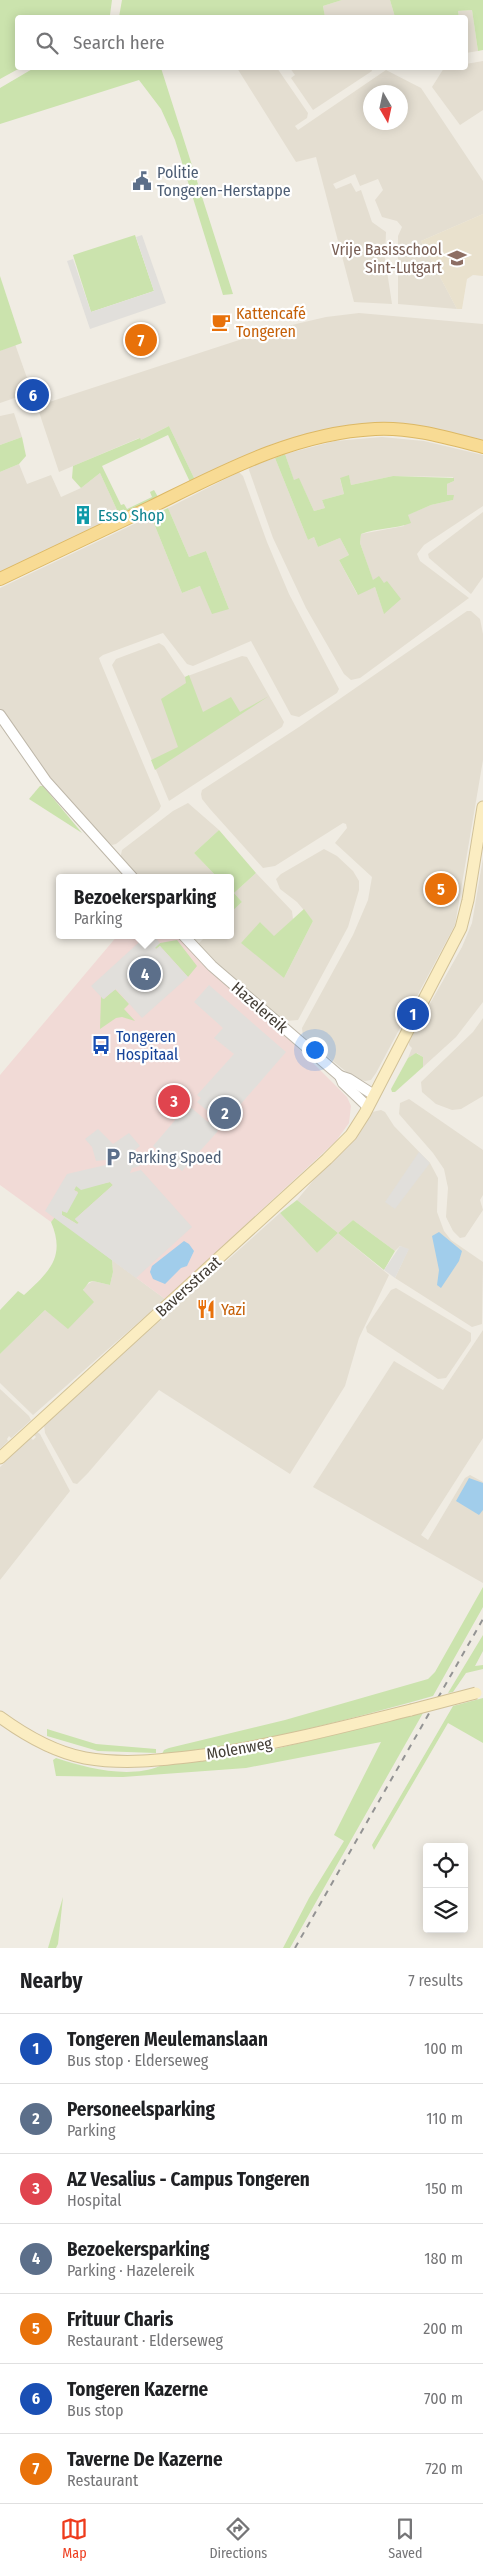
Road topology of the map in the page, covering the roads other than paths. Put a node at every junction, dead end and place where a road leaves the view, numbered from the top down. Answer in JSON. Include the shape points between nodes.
{"nodes":[{"id":1,"x":483,"y":447,"type":"edge"},
{"id":2,"x":0,"y":579,"type":"edge"},
{"id":3,"x":0,"y":715,"type":"edge"},
{"id":4,"x":483,"y":807,"type":"edge"},
{"id":5,"x":128,"y":874,"type":"edge"},
{"id":6,"x":187,"y":939,"type":"edge"},
{"id":7,"x":340,"y":1076,"type":"junction"},
{"id":8,"x":374,"y":1095,"type":"junction"},
{"id":9,"x":368,"y":1107,"type":"junction"},
{"id":10,"x":0,"y":1458,"type":"edge"},
{"id":11,"x":480,"y":1692,"type":"edge"},
{"id":12,"x":0,"y":1717,"type":"edge"}],
"edges":[{"from":1,"to":2,"type":"main road","via":[[426,433],[389,429],[345,432],[302,441],[255,458]]},
{"from":3,"to":5,"type":"street","via":[[46,781]]},
{"from":4,"to":8,"type":"main road","name":"Baversstraat","via":[[461,928]]},
{"from":6,"to":7,"type":"street","name":"Hazelereik","via":[[212,966]]},
{"from":7,"to":8,"type":"street","name":"Hazelereik"},
{"from":7,"to":9,"type":"street","name":"Hazelereik"},
{"from":8,"to":9,"type":"main road","name":"Baversstraat"},
{"from":9,"to":10,"type":"main road","name":"Baversstraat","via":[[341,1147]]},
{"from":11,"to":12,"type":"main road","name":"Molenweg","bridge":true,"via":[[266,1744],[138,1762],[102,1761],[66,1752],[25,1734]]}]}
